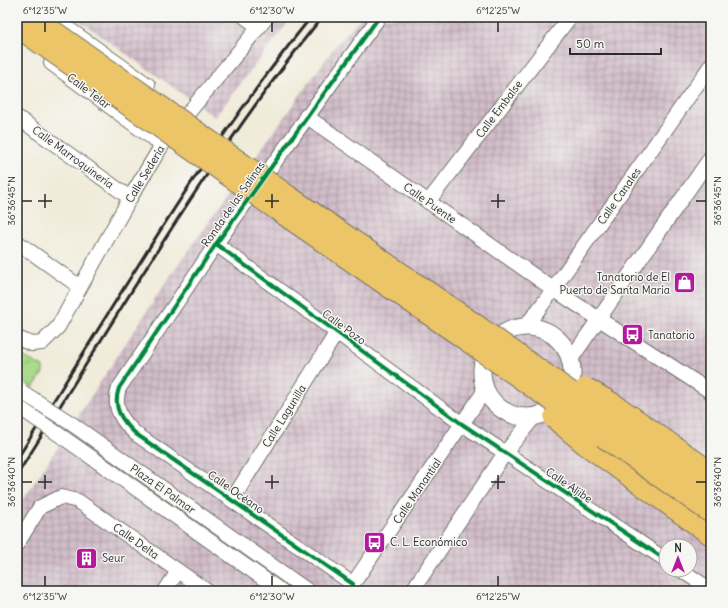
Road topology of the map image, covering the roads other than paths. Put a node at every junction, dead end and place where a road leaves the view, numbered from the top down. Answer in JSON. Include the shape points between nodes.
{"nodes":[{"id":1,"x":32,"y":17,"type":"edge"},
{"id":2,"x":52,"y":17,"type":"edge"},
{"id":3,"x":245,"y":17,"type":"edge"},
{"id":4,"x":379,"y":17,"type":"edge"},
{"id":5,"x":570,"y":17,"type":"edge"},
{"id":6,"x":263,"y":22,"type":"edge"},
{"id":7,"x":17,"y":26,"type":"edge"},
{"id":8,"x":17,"y":37,"type":"edge"},
{"id":9,"x":711,"y":65,"type":"edge"},
{"id":10,"x":187,"y":113,"type":"junction"},
{"id":11,"x":306,"y":116,"type":"junction"},
{"id":12,"x":17,"y":117,"type":"edge"},
{"id":13,"x":162,"y":146,"type":"junction"},
{"id":14,"x":711,"y":157,"type":"edge"},
{"id":15,"x":130,"y":198,"type":"junction"},
{"id":16,"x":428,"y":202,"type":"junction"},
{"id":17,"x":285,"y":205,"type":"junction"},
{"id":18,"x":17,"y":242,"type":"edge"},
{"id":19,"x":216,"y":244,"type":"junction"},
{"id":20,"x":80,"y":287,"type":"junction"},
{"id":21,"x":553,"y":289,"type":"junction"},
{"id":22,"x":598,"y":320,"type":"junction"},
{"id":23,"x":524,"y":327,"type":"junction"},
{"id":24,"x":467,"y":330,"type":"junction"},
{"id":25,"x":337,"y":332,"type":"junction"},
{"id":26,"x":17,"y":338,"type":"edge"},
{"id":27,"x":571,"y":359,"type":"junction"},
{"id":28,"x":529,"y":362,"type":"junction"},
{"id":29,"x":508,"y":368,"type":"junction"},
{"id":30,"x":485,"y":390,"type":"junction"},
{"id":31,"x":20,"y":391,"type":"edge"},
{"id":32,"x":711,"y":392,"type":"edge"},
{"id":33,"x":17,"y":406,"type":"edge"},
{"id":34,"x":117,"y":408,"type":"joint"},
{"id":35,"x":534,"y":416,"type":"junction"},
{"id":36,"x":462,"y":424,"type":"junction"},
{"id":37,"x":505,"y":453,"type":"junction"},
{"id":38,"x":711,"y":473,"type":"edge"},
{"id":39,"x":711,"y":492,"type":"edge"},
{"id":40,"x":232,"y":500,"type":"junction"},
{"id":41,"x":711,"y":512,"type":"edge"},
{"id":42,"x":711,"y":534,"type":"edge"},
{"id":43,"x":17,"y":544,"type":"edge"},
{"id":44,"x":658,"y":555,"type":"edge"},
{"id":45,"x":178,"y":571,"type":"junction"},
{"id":46,"x":693,"y":578,"type":"edge"},
{"id":47,"x":350,"y":588,"type":"edge"},
{"id":48,"x":711,"y":590,"type":"edge"},
{"id":49,"x":165,"y":591,"type":"edge"},
{"id":50,"x":207,"y":591,"type":"edge"},
{"id":51,"x":281,"y":591,"type":"edge"},
{"id":52,"x":308,"y":591,"type":"edge"},
{"id":53,"x":412,"y":591,"type":"edge"}],
"edges":[{"from":1,"to":17,"type":"highway","bridge":true},
{"from":2,"to":10,"type":"street"},
{"from":3,"to":6,"type":"street"},
{"from":4,"to":11,"type":"street","name":"Ronda de las Salinas"},
{"from":5,"to":16,"type":"street","name":"Calle Embalse"},
{"from":6,"to":10,"type":"street","name":"Calle Sedería"},
{"from":7,"to":17,"type":"highway","bridge":true},
{"from":8,"to":13,"type":"street","name":"Calle Telar"},
{"from":9,"to":21,"type":"street","name":"Calle Canales"},
{"from":10,"to":13,"type":"street","name":"Calle Sedería"},
{"from":11,"to":16,"type":"street","name":"Calle Puente"},
{"from":11,"to":19,"type":"street","name":"Ronda de las Salinas"},
{"from":12,"to":15,"type":"street","name":"Calle Marroquinería"},
{"from":13,"to":15,"type":"street","name":"Calle Sedería"},
{"from":14,"to":22,"type":"street"},
{"from":15,"to":20,"type":"street","name":"Calle Sedería"},
{"from":16,"to":21,"type":"street","name":"Calle Puente"},
{"from":17,"to":24,"type":"highway"},
{"from":18,"to":20,"type":"street"},
{"from":19,"to":25,"type":"street","name":"Calle Pozo"},
{"from":19,"to":34,"type":"street","name":"Ronda de las Salinas","via":[[119,388],[116,397]]},
{"from":20,"to":26,"type":"street","name":"Calle Sedería","via":[[58,327],[42,343],[32,344]]},
{"from":21,"to":22,"type":"street","name":"Calle Puente"},
{"from":21,"to":23,"type":"street","name":"Calle Canales"},
{"from":22,"to":27,"type":"street"},
{"from":22,"to":32,"type":"street","name":"Calle Puente"},
{"from":23,"to":27,"type":"street","via":[[537,327],[553,335],[566,348]]},
{"from":23,"to":30,"type":"street","via":[[501,334],[489,348],[482,366]]},
{"from":24,"to":28,"type":"highway","bridge":true},
{"from":24,"to":29,"type":"highway","bridge":true},
{"from":25,"to":36,"type":"street","name":"Calle Pozo"},
{"from":25,"to":40,"type":"street","name":"Calle Lagunilla"},
{"from":27,"to":35,"type":"street","via":[[570,385],[565,396],[557,406],[546,413]]},
{"from":28,"to":38,"type":"highway","bridge":true,"via":[[556,371],[614,405]]},
{"from":28,"to":39,"type":"highway","bridge":true},
{"from":29,"to":41,"type":"highway","bridge":true},
{"from":29,"to":42,"type":"highway","bridge":true,"via":[[522,391],[586,444]]},
{"from":30,"to":35,"type":"street","via":[[500,408],[510,414]]},
{"from":30,"to":36,"type":"street","name":"Calle Manantial"},
{"from":31,"to":52,"type":"street","name":"Plaza El Palmar","bridge":true,"via":[[72,424]]},
{"from":33,"to":51,"type":"street","name":"Plaza El Palmar","bridge":true},
{"from":34,"to":40,"type":"street","name":"Calle Océano","via":[[120,416],[136,434]]},
{"from":35,"to":37,"type":"street"},
{"from":36,"to":37,"type":"street","name":"Calle Aljibe"},
{"from":36,"to":47,"type":"street","name":"Calle Manantial"},
{"from":37,"to":44,"type":"street","name":"Calle Aljibe"},
{"from":37,"to":53,"type":"street"},
{"from":40,"to":47,"type":"street","name":"Calle Océano"},
{"from":43,"to":45,"type":"street","name":"Calle Delta","via":[[40,507],[61,497],[78,501]]},
{"from":45,"to":49,"type":"street"},
{"from":45,"to":50,"type":"street","name":"Calle Delta"},
{"from":46,"to":48,"type":"street"}]}
